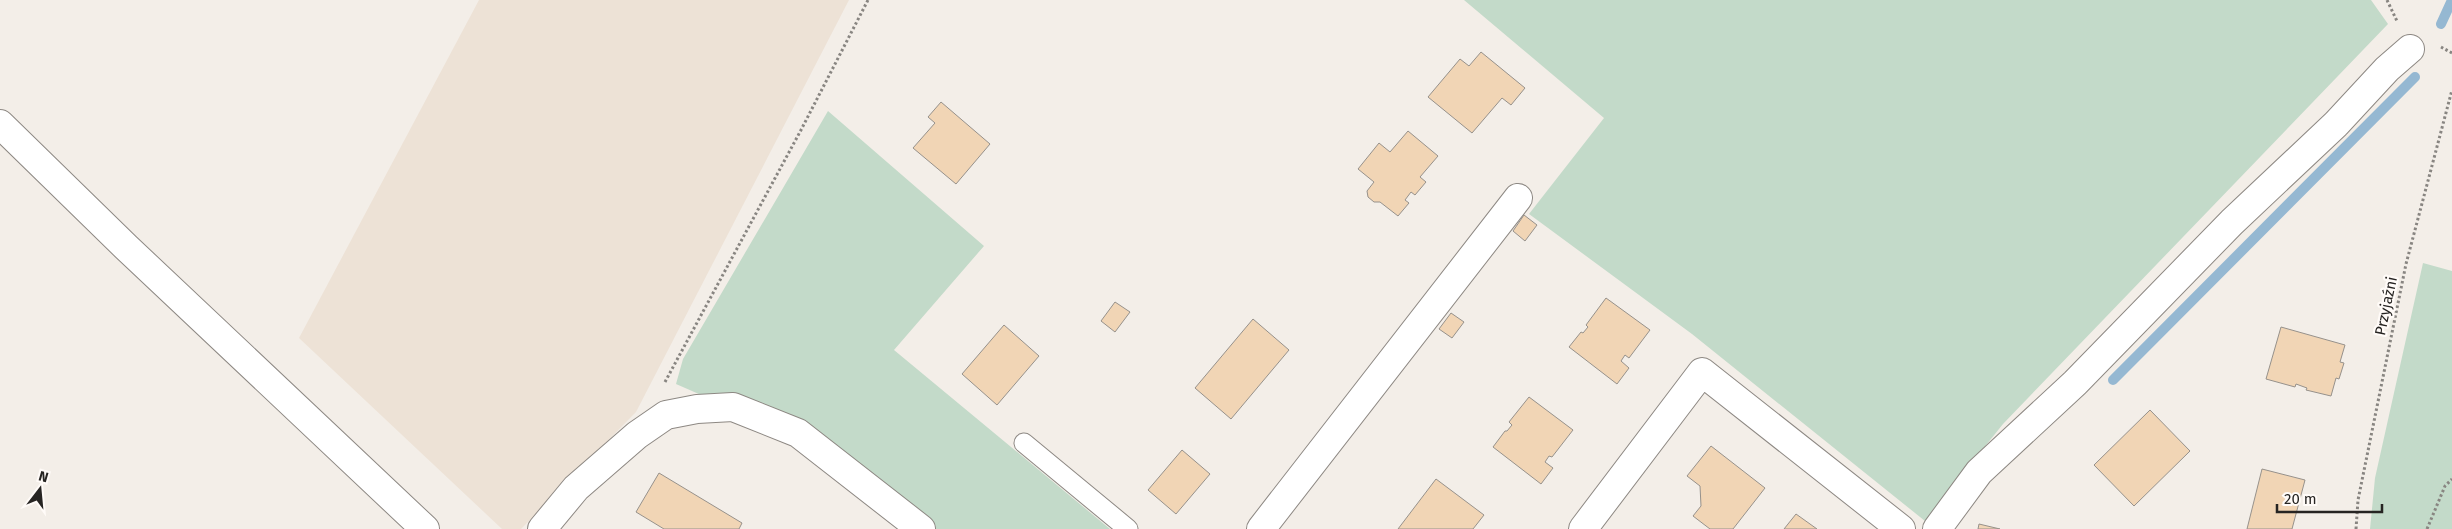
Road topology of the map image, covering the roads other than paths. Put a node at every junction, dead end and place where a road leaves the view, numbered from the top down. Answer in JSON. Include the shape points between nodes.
{"nodes":[{"id":1,"x":2410,"y":48,"type":"dead end"},
{"id":2,"x":0,"y":124,"type":"edge"},
{"id":3,"x":1518,"y":198,"type":"dead end"},
{"id":4,"x":1024,"y":442,"type":"dead end"},
{"id":5,"x":425,"y":529,"type":"edge"},
{"id":6,"x":542,"y":529,"type":"edge"},
{"id":7,"x":921,"y":529,"type":"edge"},
{"id":8,"x":1128,"y":529,"type":"edge"},
{"id":9,"x":1261,"y":529,"type":"edge"},
{"id":10,"x":1583,"y":529,"type":"edge"},
{"id":11,"x":1901,"y":529,"type":"edge"},
{"id":12,"x":1937,"y":529,"type":"edge"}],
"edges":[{"from":1,"to":12,"type":"street","via":[[2336,124],[2232,222],[2075,383],[1979,472]]},
{"from":2,"to":5,"type":"street"},
{"from":3,"to":9,"type":"street"},
{"from":4,"to":8,"type":"lane"},
{"from":6,"to":7,"type":"street","via":[[576,488],[637,435],[666,415],[733,407],[798,433]]},
{"from":10,"to":11,"type":"street","via":[[1702,372]]}]}
